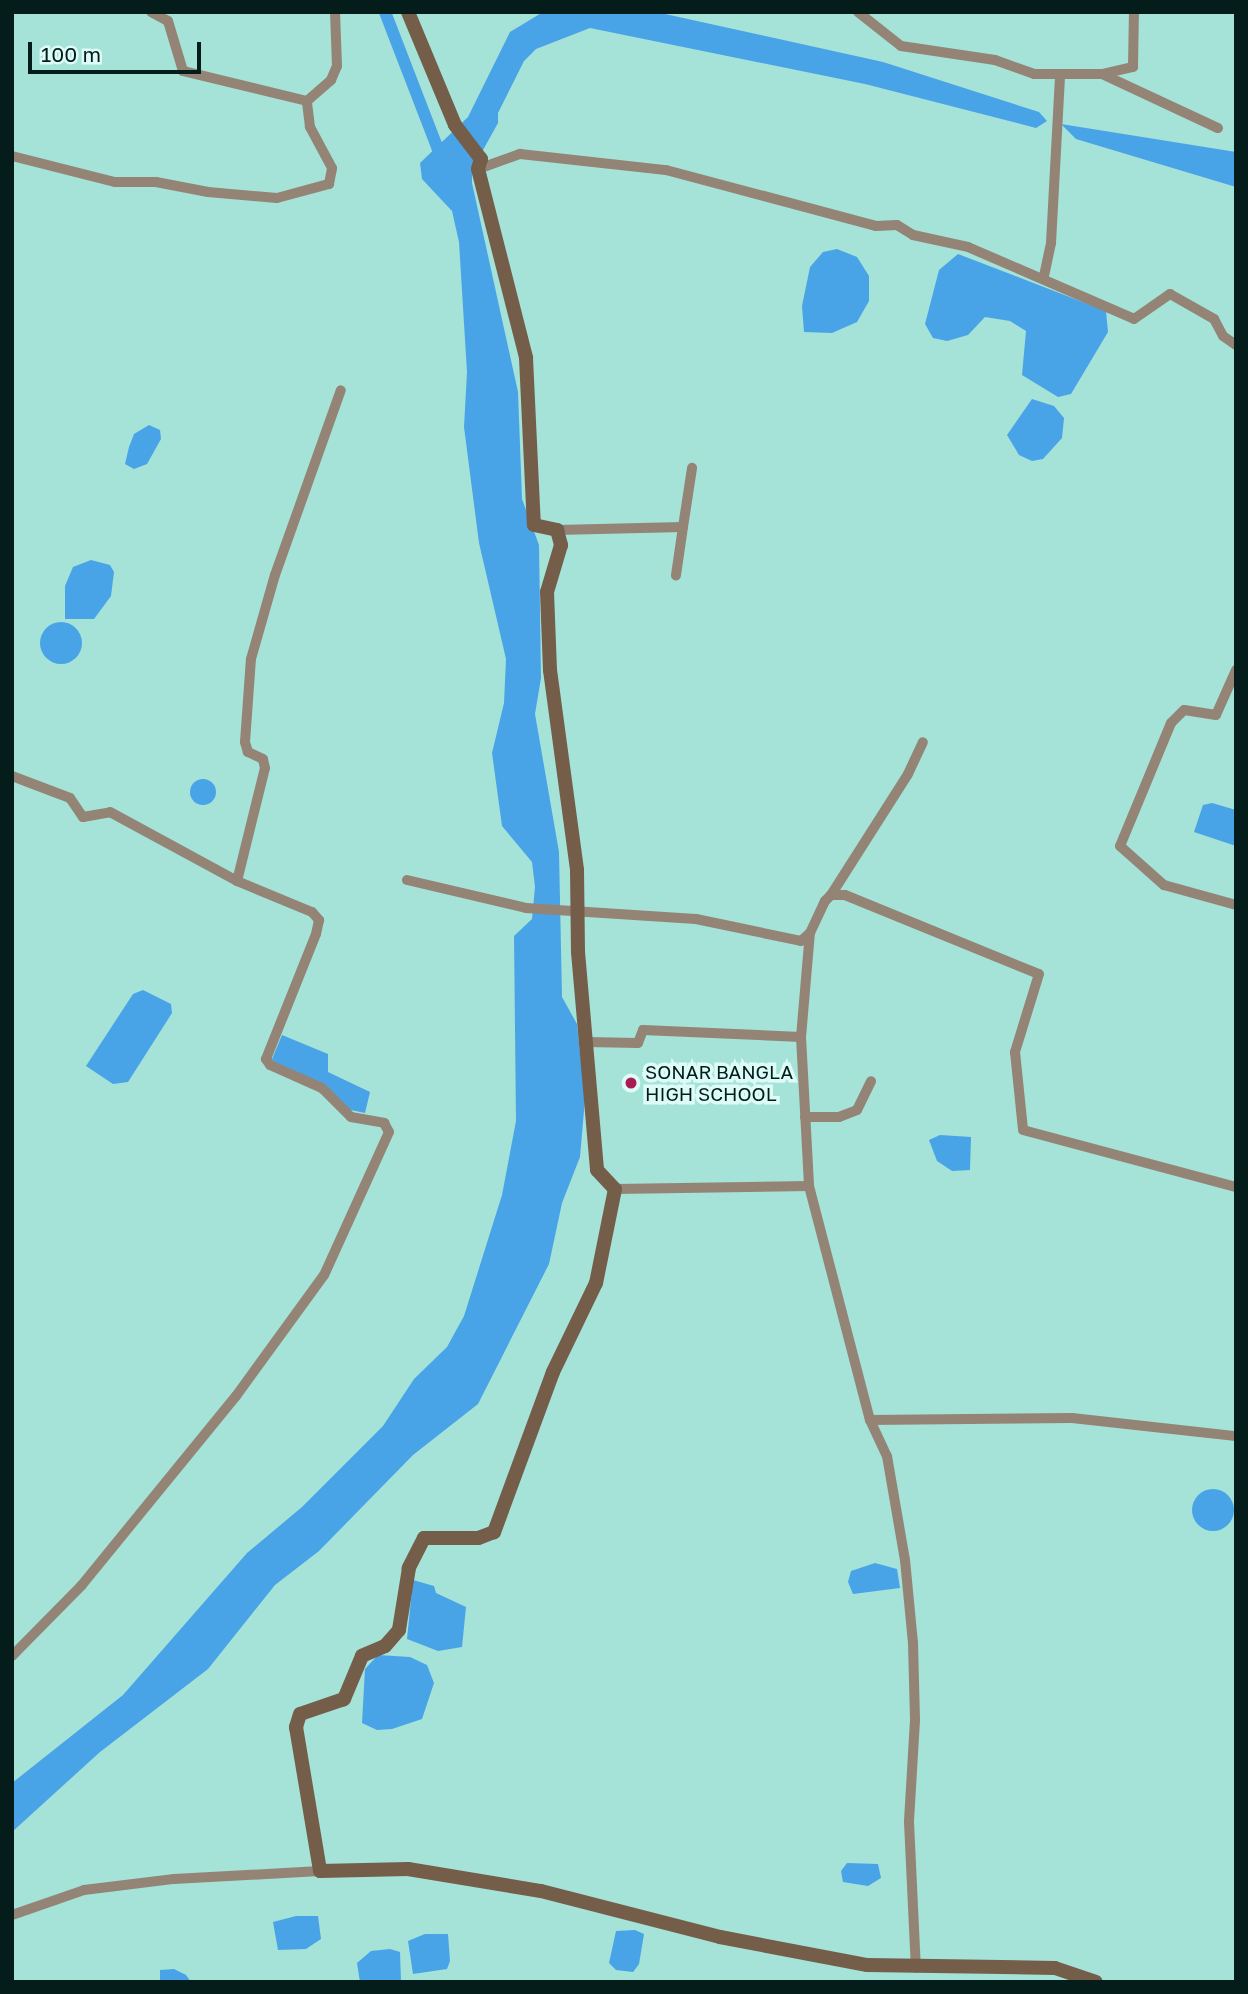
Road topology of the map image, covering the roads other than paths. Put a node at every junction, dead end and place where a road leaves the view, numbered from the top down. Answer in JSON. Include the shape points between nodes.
{"nodes":[{"id":1,"x":151,"y":12,"type":"edge"},
{"id":2,"x":335,"y":12,"type":"edge"},
{"id":3,"x":408,"y":12,"type":"edge"},
{"id":4,"x":858,"y":12,"type":"edge"},
{"id":5,"x":1134,"y":12,"type":"edge"},
{"id":6,"x":1102,"y":74,"type":"junction"},
{"id":7,"x":1060,"y":77,"type":"junction"},
{"id":8,"x":307,"y":102,"type":"junction"},
{"id":9,"x":1219,"y":128,"type":"dead end"},
{"id":10,"x":12,"y":156,"type":"edge"},
{"id":11,"x":480,"y":164,"type":"junction"},
{"id":12,"x":1044,"y":276,"type":"junction"},
{"id":13,"x":1236,"y":345,"type":"edge"},
{"id":14,"x":341,"y":390,"type":"dead end"},
{"id":15,"x":692,"y":468,"type":"dead end"},
{"id":16,"x":683,"y":527,"type":"junction"},
{"id":17,"x":557,"y":530,"type":"junction"},
{"id":18,"x":676,"y":575,"type":"dead end"},
{"id":19,"x":1236,"y":670,"type":"edge"},
{"id":20,"x":923,"y":742,"type":"dead end"},
{"id":21,"x":12,"y":776,"type":"edge"},
{"id":22,"x":407,"y":880,"type":"dead end"},
{"id":23,"x":237,"y":881,"type":"junction"},
{"id":24,"x":831,"y":895,"type":"junction"},
{"id":25,"x":1236,"y":905,"type":"edge"},
{"id":26,"x":573,"y":910,"type":"junction"},
{"id":27,"x":810,"y":933,"type":"junction"},
{"id":28,"x":801,"y":1037,"type":"junction"},
{"id":29,"x":587,"y":1042,"type":"junction"},
{"id":30,"x":871,"y":1081,"type":"dead end"},
{"id":31,"x":805,"y":1117,"type":"junction"},
{"id":32,"x":808,"y":1186,"type":"junction"},
{"id":33,"x":1236,"y":1187,"type":"edge"},
{"id":34,"x":615,"y":1189,"type":"junction"},
{"id":35,"x":870,"y":1420,"type":"junction"},
{"id":36,"x":1236,"y":1436,"type":"edge"},
{"id":37,"x":12,"y":1656,"type":"edge"},
{"id":38,"x":320,"y":1871,"type":"junction"},
{"id":39,"x":12,"y":1915,"type":"edge"},
{"id":40,"x":916,"y":1968,"type":"junction"},
{"id":41,"x":1096,"y":1982,"type":"edge"}],
"edges":[{"from":1,"to":8,"type":"street","via":[[168,21],[183,71]]},
{"from":2,"to":8,"type":"street","via":[[337,66],[331,80]]},
{"from":3,"to":11,"type":"street","via":[[455,125]]},
{"from":4,"to":7,"type":"street","via":[[901,46],[964,54]]},
{"from":5,"to":6,"type":"street","via":[[1133,67]]},
{"from":6,"to":7,"type":"street"},
{"from":6,"to":9,"type":"street"},
{"from":7,"to":12,"type":"street","via":[[1051,243]]},
{"from":8,"to":10,"type":"street","via":[[310,127],[328,159],[332,177],[322,186],[277,198],[156,182],[116,182]]},
{"from":11,"to":12,"type":"street","via":[[520,154],[666,170],[876,226],[897,225],[913,235],[968,247]]},
{"from":11,"to":17,"type":"street","via":[[526,358],[534,525]]},
{"from":12,"to":13,"type":"street","via":[[1134,319],[1163,296],[1175,296],[1214,319],[1223,336]]},
{"from":14,"to":23,"type":"street","via":[[275,575],[251,659],[245,742],[248,752],[263,760],[265,768]]},
{"from":15,"to":16,"type":"street"},
{"from":16,"to":17,"type":"street"},
{"from":16,"to":18,"type":"street"},
{"from":17,"to":26,"type":"street","via":[[561,545],[547,592],[550,670]]},
{"from":19,"to":25,"type":"street","via":[[1216,715],[1184,710],[1171,723],[1119,846],[1164,885]]},
{"from":20,"to":24,"type":"street","via":[[908,775]]},
{"from":21,"to":23,"type":"street","via":[[70,798],[83,817],[110,812]]},
{"from":22,"to":26,"type":"street","via":[[526,908]]},
{"from":23,"to":37,"type":"street","via":[[312,912],[319,920],[266,1059],[322,1088],[351,1117],[384,1123],[389,1132],[324,1275],[236,1395],[82,1585]]},
{"from":24,"to":27,"type":"street"},
{"from":24,"to":33,"type":"street","via":[[845,895],[1039,975],[1015,1052],[1023,1130]]},
{"from":26,"to":27,"type":"street","via":[[696,919],[801,941]]},
{"from":26,"to":29,"type":"street"},
{"from":27,"to":28,"type":"street"},
{"from":28,"to":29,"type":"street","via":[[643,1030],[638,1043]]},
{"from":28,"to":31,"type":"street"},
{"from":29,"to":34,"type":"street","via":[[597,1170]]},
{"from":30,"to":31,"type":"street","via":[[857,1110],[839,1117]]},
{"from":31,"to":32,"type":"street"},
{"from":32,"to":34,"type":"street"},
{"from":32,"to":35,"type":"street"},
{"from":34,"to":38,"type":"street","via":[[596,1283],[553,1372],[494,1532],[478,1538],[424,1538],[409,1568],[399,1630],[385,1646],[362,1656],[344,1699],[300,1714],[296,1727]]},
{"from":35,"to":36,"type":"street","via":[[1072,1418]]},
{"from":35,"to":40,"type":"street","via":[[887,1456],[905,1560],[913,1643],[915,1720],[909,1822]]},
{"from":38,"to":39,"type":"street","via":[[174,1879],[84,1890]]},
{"from":38,"to":40,"type":"street","via":[[408,1869],[541,1891],[720,1937],[867,1965]]},
{"from":40,"to":41,"type":"street","via":[[1055,1968]]}]}
